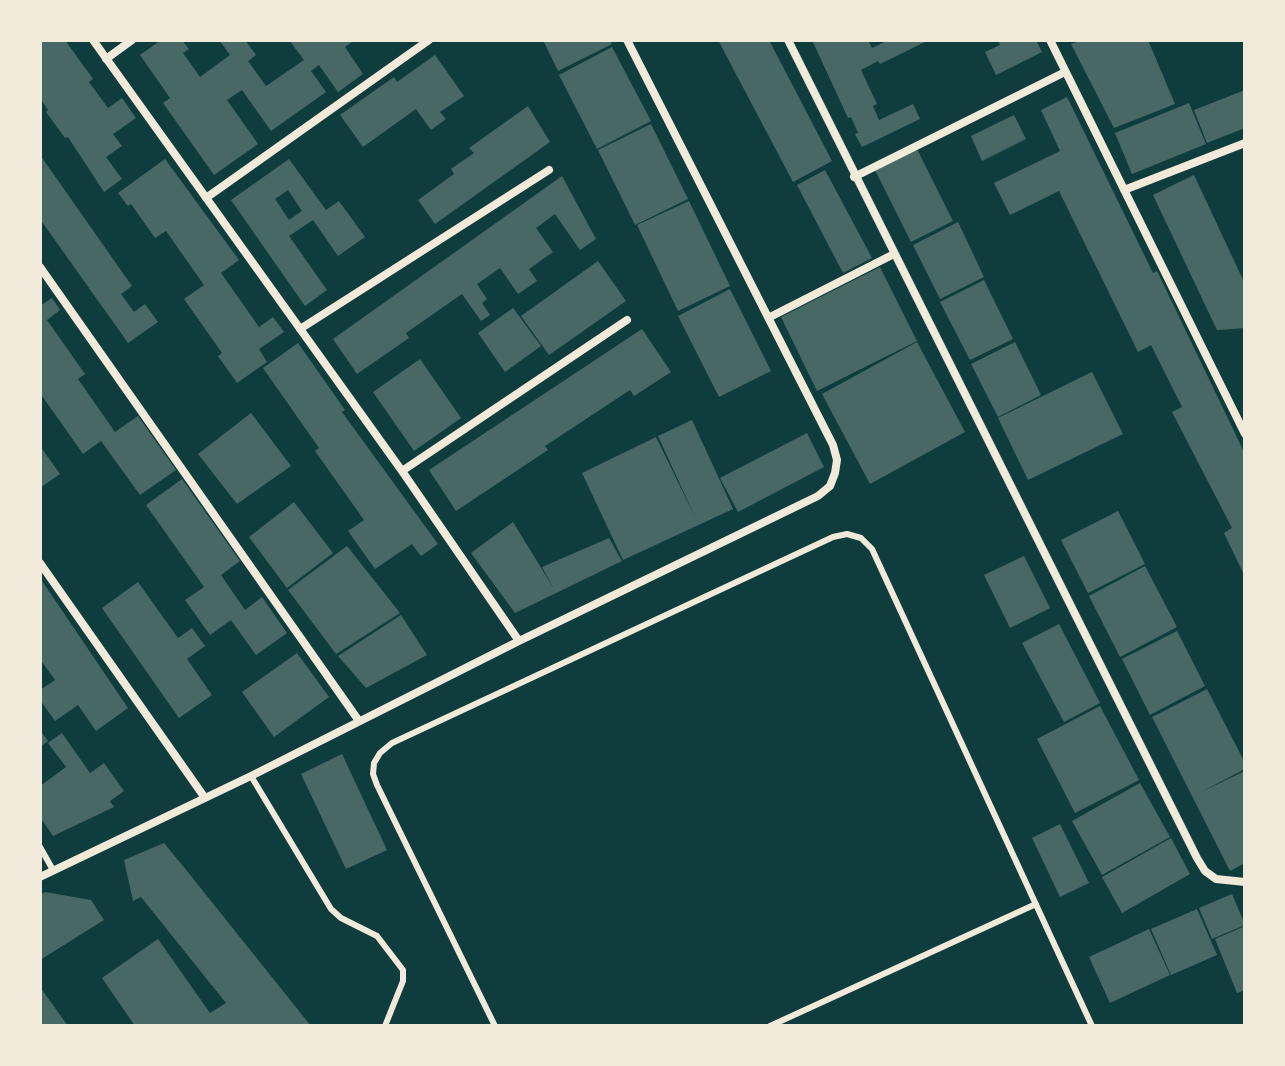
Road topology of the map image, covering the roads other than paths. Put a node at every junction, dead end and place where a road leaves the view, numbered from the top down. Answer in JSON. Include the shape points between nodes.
{"nodes":[{"id":1,"x":93,"y":40,"type":"edge"},
{"id":2,"x":132,"y":40,"type":"edge"},
{"id":3,"x":429,"y":40,"type":"edge"},
{"id":4,"x":627,"y":40,"type":"edge"},
{"id":5,"x":788,"y":40,"type":"edge"},
{"id":6,"x":1050,"y":40,"type":"edge"},
{"id":7,"x":106,"y":59,"type":"junction"},
{"id":8,"x":1065,"y":72,"type":"junction"},
{"id":9,"x":1245,"y":143,"type":"edge"},
{"id":10,"x":549,"y":170,"type":"dead end"},
{"id":11,"x":854,"y":177,"type":"junction"},
{"id":12,"x":1124,"y":190,"type":"junction"},
{"id":13,"x":206,"y":198,"type":"junction"},
{"id":14,"x":894,"y":254,"type":"junction"},
{"id":15,"x":40,"y":267,"type":"edge"},
{"id":16,"x":770,"y":317,"type":"junction"},
{"id":17,"x":627,"y":320,"type":"dead end"},
{"id":18,"x":300,"y":329,"type":"junction"},
{"id":19,"x":1245,"y":434,"type":"edge"},
{"id":20,"x":402,"y":471,"type":"junction"},
{"id":21,"x":40,"y":563,"type":"edge"},
{"id":22,"x":519,"y":641,"type":"junction"},
{"id":23,"x":359,"y":721,"type":"junction"},
{"id":24,"x":251,"y":776,"type":"junction"},
{"id":25,"x":205,"y":798,"type":"junction"},
{"id":26,"x":40,"y":847,"type":"edge"},
{"id":27,"x":53,"y":870,"type":"junction"},
{"id":28,"x":40,"y":877,"type":"edge"},
{"id":29,"x":1245,"y":882,"type":"edge"},
{"id":30,"x":1036,"y":904,"type":"junction"},
{"id":31,"x":385,"y":1026,"type":"edge"},
{"id":32,"x":495,"y":1026,"type":"edge"},
{"id":33,"x":770,"y":1026,"type":"edge"},
{"id":34,"x":1092,"y":1026,"type":"edge"}],
"edges":[{"from":1,"to":7,"type":"street"},
{"from":2,"to":7,"type":"street"},
{"from":3,"to":13,"type":"street"},
{"from":4,"to":16,"type":"street"},
{"from":5,"to":11,"type":"street"},
{"from":6,"to":8,"type":"street"},
{"from":7,"to":13,"type":"street"},
{"from":8,"to":11,"type":"street"},
{"from":8,"to":12,"type":"street"},
{"from":9,"to":12,"type":"street"},
{"from":10,"to":18,"type":"street"},
{"from":11,"to":14,"type":"street"},
{"from":12,"to":19,"type":"street"},
{"from":13,"to":18,"type":"street"},
{"from":14,"to":16,"type":"street"},
{"from":14,"to":29,"type":"street","via":[[1197,858],[1216,879]]},
{"from":15,"to":23,"type":"street"},
{"from":16,"to":22,"type":"street","via":[[833,445],[837,460],[830,486]]},
{"from":17,"to":20,"type":"street"},
{"from":18,"to":20,"type":"street"},
{"from":20,"to":22,"type":"street"},
{"from":21,"to":25,"type":"street"},
{"from":22,"to":23,"type":"street"},
{"from":23,"to":24,"type":"street"},
{"from":24,"to":25,"type":"street"},
{"from":24,"to":31,"type":"lane","via":[[331,909],[377,936],[403,970]]},
{"from":25,"to":27,"type":"street"},
{"from":26,"to":27,"type":"lane"},
{"from":27,"to":28,"type":"street"},
{"from":30,"to":32,"type":"lane","via":[[872,549],[861,538],[833,537],[380,753],[374,763],[377,785]]},
{"from":30,"to":33,"type":"lane"},
{"from":30,"to":34,"type":"lane"}]}
